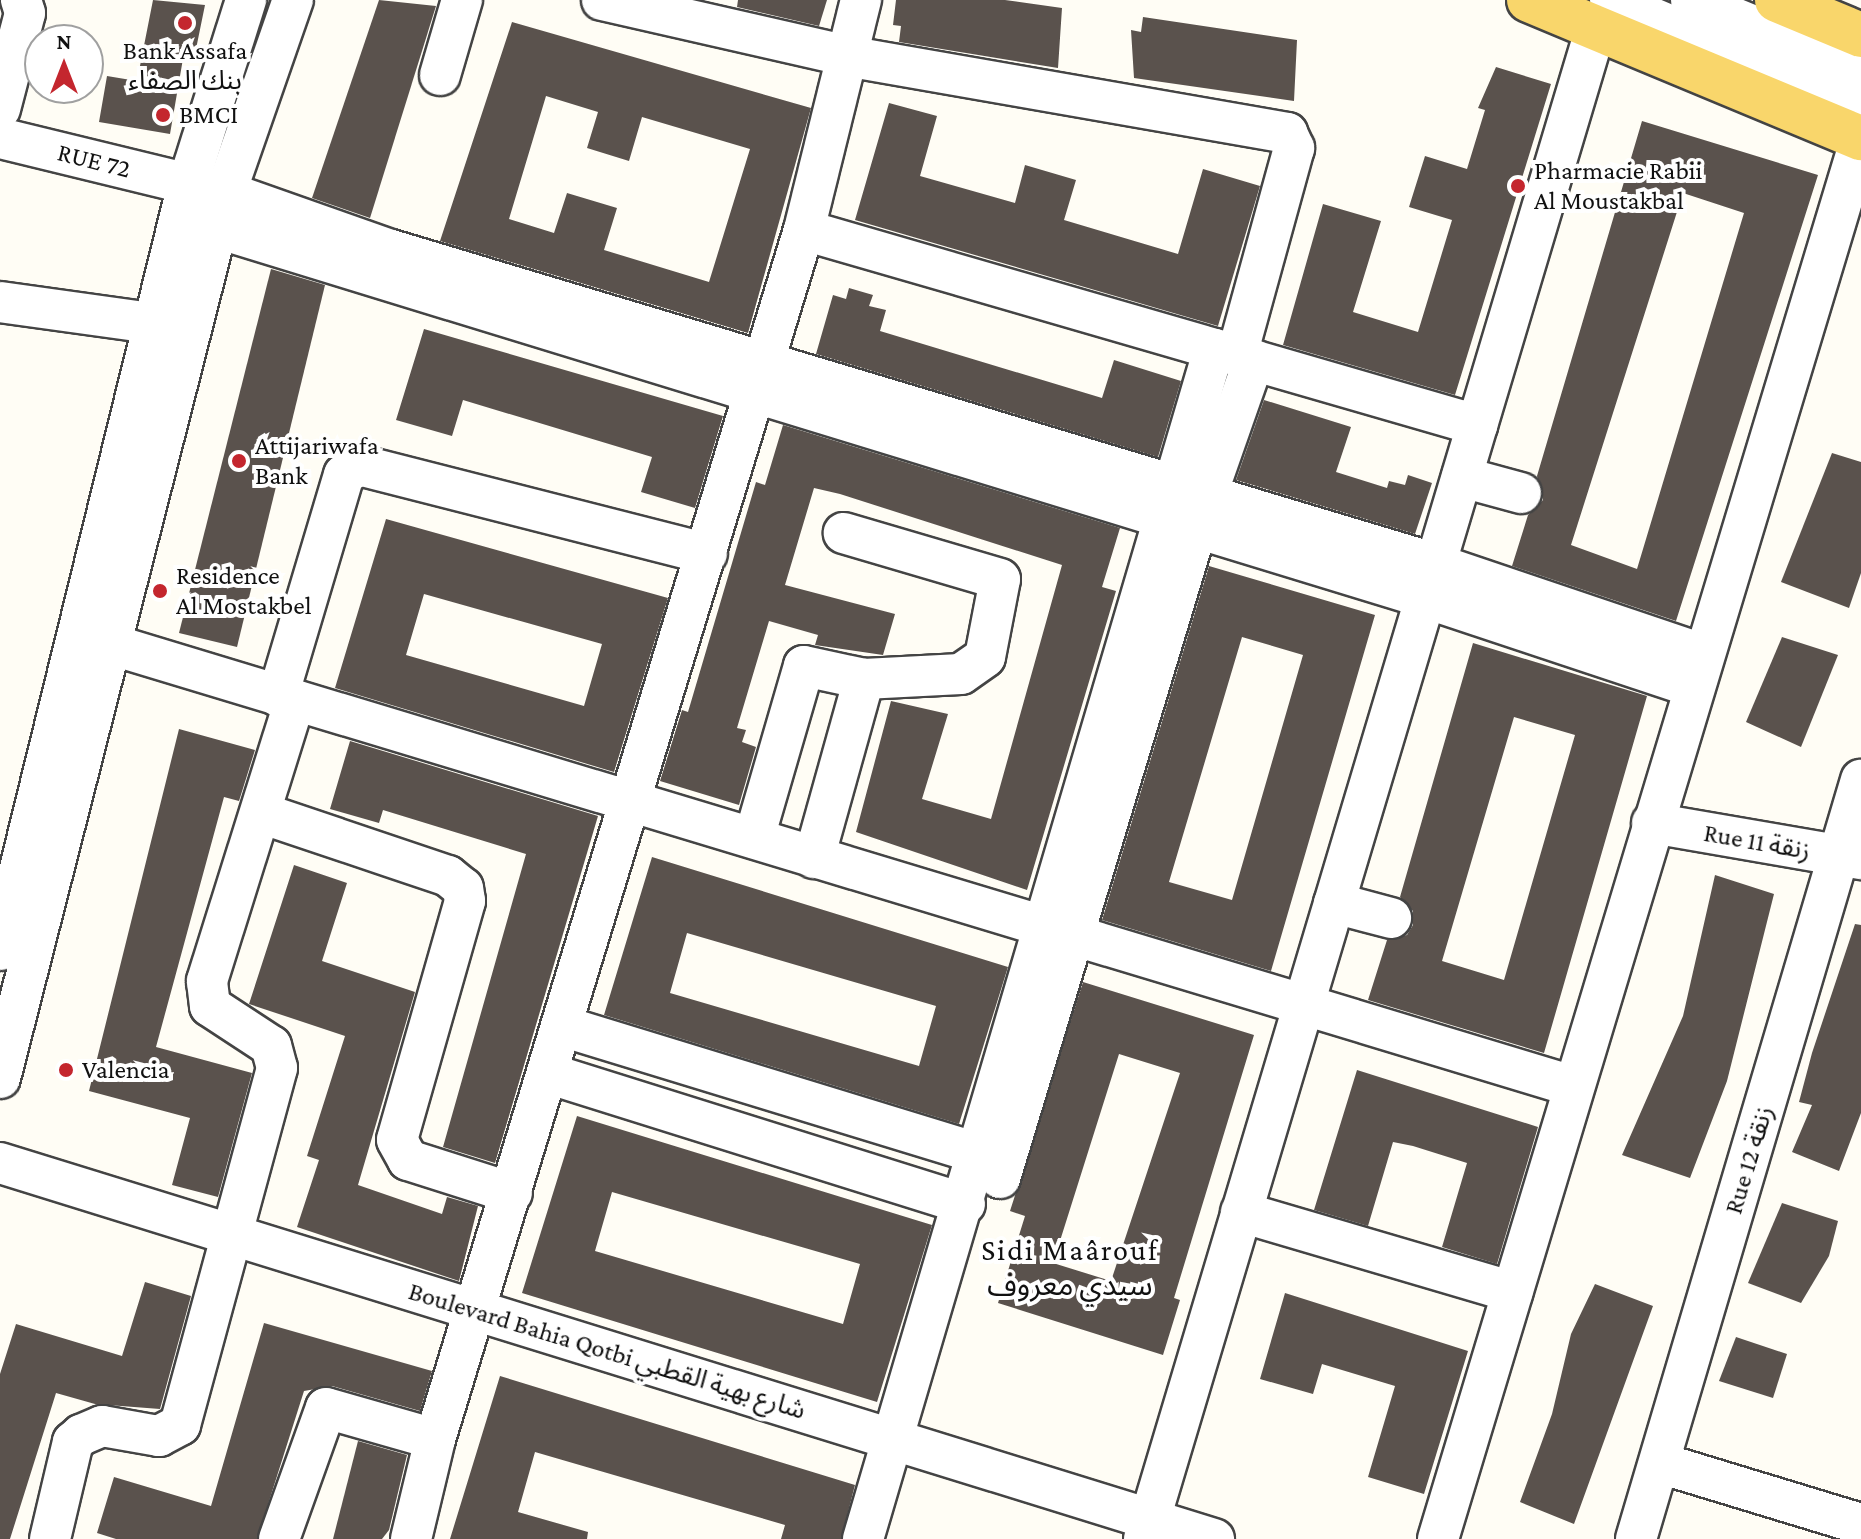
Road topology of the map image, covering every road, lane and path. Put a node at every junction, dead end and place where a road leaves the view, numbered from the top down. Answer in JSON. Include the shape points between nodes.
{"nodes":[{"id":1,"x":21,"y":0,"type":"edge"},
{"id":2,"x":246,"y":0,"type":"edge"},
{"id":3,"x":293,"y":0,"type":"edge"},
{"id":4,"x":462,"y":0,"type":"edge"},
{"id":5,"x":602,"y":0,"type":"edge"},
{"id":6,"x":861,"y":0,"type":"edge"},
{"id":7,"x":1529,"y":0,"type":"edge"},
{"id":8,"x":1691,"y":0,"type":"edge"},
{"id":9,"x":1777,"y":0,"type":"edge"},
{"id":10,"x":1603,"y":14,"type":"edge"},
{"id":11,"x":1861,"y":35,"type":"edge"},
{"id":12,"x":852,"y":57,"type":"junction"},
{"id":13,"x":1861,"y":70,"type":"edge"},
{"id":14,"x":440,"y":75,"type":"dead end"},
{"id":15,"x":1861,"y":106,"type":"edge"},
{"id":16,"x":0,"y":109,"type":"edge"},
{"id":17,"x":0,"y":138,"type":"edge"},
{"id":18,"x":1861,"y":138,"type":"edge"},
{"id":19,"x":188,"y":184,"type":"junction"},
{"id":20,"x":222,"y":210,"type":"junction"},
{"id":21,"x":804,"y":230,"type":"junction"},
{"id":22,"x":0,"y":302,"type":"edge"},
{"id":23,"x":158,"y":324,"type":"junction"},
{"id":24,"x":1235,"y":355,"type":"junction"},
{"id":25,"x":759,"y":380,"type":"junction"},
{"id":26,"x":1477,"y":425,"type":"junction"},
{"id":27,"x":1462,"y":477,"type":"junction"},
{"id":28,"x":1521,"y":493,"type":"dead end"},
{"id":29,"x":1186,"y":506,"type":"junction"},
{"id":30,"x":844,"y":533,"type":"dead end"},
{"id":31,"x":707,"y":554,"type":"junction"},
{"id":32,"x":1431,"y":581,"type":"junction"},
{"id":33,"x":113,"y":645,"type":"junction"},
{"id":34,"x":1698,"y":670,"type":"junction"},
{"id":35,"x":864,"y":679,"type":"junction"},
{"id":36,"x":287,"y":699,"type":"junction"},
{"id":37,"x":1861,"y":780,"type":"edge"},
{"id":38,"x":633,"y":803,"type":"junction"},
{"id":39,"x":261,"y":813,"type":"junction"},
{"id":40,"x":1652,"y":823,"type":"junction"},
{"id":41,"x":754,"y":838,"type":"junction"},
{"id":42,"x":814,"y":858,"type":"junction"},
{"id":43,"x":1850,"y":858,"type":"edge"},
{"id":44,"x":1334,"y":903,"type":"junction"},
{"id":45,"x":1391,"y":918,"type":"dead end"},
{"id":46,"x":1058,"y":931,"type":"junction"},
{"id":47,"x":0,"y":950,"type":"edge"},
{"id":48,"x":1303,"y":1005,"type":"junction"},
{"id":49,"x":562,"y":1026,"type":"junction"},
{"id":50,"x":547,"y":1073,"type":"junction"},
{"id":51,"x":0,"y":1078,"type":"edge"},
{"id":52,"x":1573,"y":1086,"type":"junction"},
{"id":53,"x":980,"y":1154,"type":"junction"},
{"id":54,"x":0,"y":1163,"type":"edge"},
{"id":55,"x":512,"y":1193,"type":"junction"},
{"id":56,"x":965,"y":1204,"type":"junction"},
{"id":57,"x":1241,"y":1212,"type":"junction"},
{"id":58,"x":231,"y":1235,"type":"junction"},
{"id":59,"x":1512,"y":1292,"type":"junction"},
{"id":60,"x":475,"y":1311,"type":"junction"},
{"id":61,"x":435,"y":1439,"type":"junction"},
{"id":62,"x":904,"y":1443,"type":"junction"},
{"id":63,"x":1660,"y":1463,"type":"junction"},
{"id":64,"x":1861,"y":1524,"type":"edge"},
{"id":65,"x":1147,"y":1529,"type":"edge"},
{"id":66,"x":50,"y":1539,"type":"edge"},
{"id":67,"x":279,"y":1539,"type":"edge"},
{"id":68,"x":411,"y":1539,"type":"edge"},
{"id":69,"x":863,"y":1539,"type":"edge"},
{"id":70,"x":887,"y":1539,"type":"edge"},
{"id":71,"x":1214,"y":1539,"type":"edge"},
{"id":72,"x":1438,"y":1539,"type":"edge"},
{"id":73,"x":1636,"y":1539,"type":"edge"}],
"edges":[{"from":1,"to":16,"type":"street","via":[[25,13]]},
{"from":2,"to":19,"type":"street"},
{"from":3,"to":20,"type":"street"},
{"from":4,"to":14,"type":"street"},
{"from":5,"to":12,"type":"street"},
{"from":6,"to":12,"type":"street"},
{"from":7,"to":10,"type":"main road"},
{"from":8,"to":13,"type":"street"},
{"from":9,"to":11,"type":"main road"},
{"from":10,"to":15,"type":"street"},
{"from":10,"to":18,"type":"main road"},
{"from":10,"to":26,"type":"street"},
{"from":12,"to":21,"type":"street"},
{"from":12,"to":24,"type":"street","via":[[1291,136],[1294,148]]},
{"from":17,"to":19,"type":"street","name":"RUE 72"},
{"from":18,"to":34,"type":"street"},
{"from":19,"to":23,"type":"street"},
{"from":20,"to":25,"type":"street"},
{"from":20,"to":33,"type":"street"},
{"from":21,"to":24,"type":"street"},
{"from":21,"to":25,"type":"street"},
{"from":22,"to":23,"type":"street"},
{"from":23,"to":47,"type":"street"},
{"from":24,"to":26,"type":"street"},
{"from":24,"to":29,"type":"street"},
{"from":25,"to":29,"type":"street"},
{"from":25,"to":31,"type":"street"},
{"from":26,"to":27,"type":"street"},
{"from":27,"to":28,"type":"street"},
{"from":27,"to":32,"type":"street"},
{"from":29,"to":32,"type":"street"},
{"from":29,"to":46,"type":"street"},
{"from":30,"to":35,"type":"street","via":[[994,574],[1002,588],[985,657],[973,667],[961,674]]},
{"from":31,"to":36,"type":"street","via":[[359,465],[344,475]]},
{"from":31,"to":38,"type":"street"},
{"from":32,"to":34,"type":"street"},
{"from":32,"to":44,"type":"street"},
{"from":33,"to":36,"type":"street"},
{"from":33,"to":51,"type":"street"},
{"from":34,"to":40,"type":"street"},
{"from":35,"to":41,"type":"street","via":[[804,666]]},
{"from":35,"to":42,"type":"street"},
{"from":36,"to":38,"type":"street"},
{"from":36,"to":39,"type":"street"},
{"from":37,"to":43,"type":"street","name":"Rue 12 زنقة"},
{"from":38,"to":41,"type":"street"},
{"from":38,"to":49,"type":"street"},
{"from":39,"to":55,"type":"street","via":[[448,876],[463,888],[465,901],[397,1140],[408,1160]]},
{"from":39,"to":58,"type":"street","via":[[206,995],[210,1006],[271,1046],[277,1058]]},
{"from":40,"to":43,"type":"street","name":"Rue 11 زنقة"},
{"from":40,"to":52,"type":"street"},
{"from":41,"to":42,"type":"street"},
{"from":42,"to":46,"type":"street","via":[[933,875]]},
{"from":43,"to":63,"type":"street","name":"Rue 12 زنقة"},
{"from":44,"to":45,"type":"street"},
{"from":44,"to":48,"type":"street"},
{"from":46,"to":48,"type":"street","via":[[1182,955]]},
{"from":46,"to":53,"type":"street"},
{"from":46,"to":62,"type":"street"},
{"from":48,"to":52,"type":"street"},
{"from":48,"to":57,"type":"street"},
{"from":49,"to":50,"type":"street"},
{"from":49,"to":53,"type":"street"},
{"from":50,"to":55,"type":"street"},
{"from":50,"to":56,"type":"street"},
{"from":52,"to":59,"type":"street"},
{"from":53,"to":56,"type":"street"},
{"from":54,"to":58,"type":"street","name":"Boulevard Bahia Qotbi شارع بهية القطبي"},
{"from":55,"to":60,"type":"street"},
{"from":56,"to":62,"type":"street"},
{"from":57,"to":59,"type":"street"},
{"from":57,"to":65,"type":"street"},
{"from":58,"to":60,"type":"street","name":"Boulevard Bahia Qotbi شارع بهية القطبي"},
{"from":58,"to":66,"type":"street","via":[[180,1425],[169,1435],[102,1426],[73,1442]]},
{"from":59,"to":72,"type":"street"},
{"from":60,"to":61,"type":"street"},
{"from":60,"to":62,"type":"street","name":"Boulevard Bahia Qotbi شارع بهية القطبي","via":[[818,1433]]},
{"from":61,"to":67,"type":"street","via":[[326,1408]]},
{"from":61,"to":68,"type":"street"},
{"from":62,"to":65,"type":"street","name":"Boulevard Bahia Qotbi شارع بهية القطبي"},
{"from":62,"to":69,"type":"street"},
{"from":62,"to":70,"type":"street"},
{"from":63,"to":64,"type":"street"},
{"from":63,"to":73,"type":"street","name":"Rue 12 زنقة"},
{"from":65,"to":71,"type":"street","name":"Boulevard Bahia Qotbi شارع بهية القطبي"}]}
